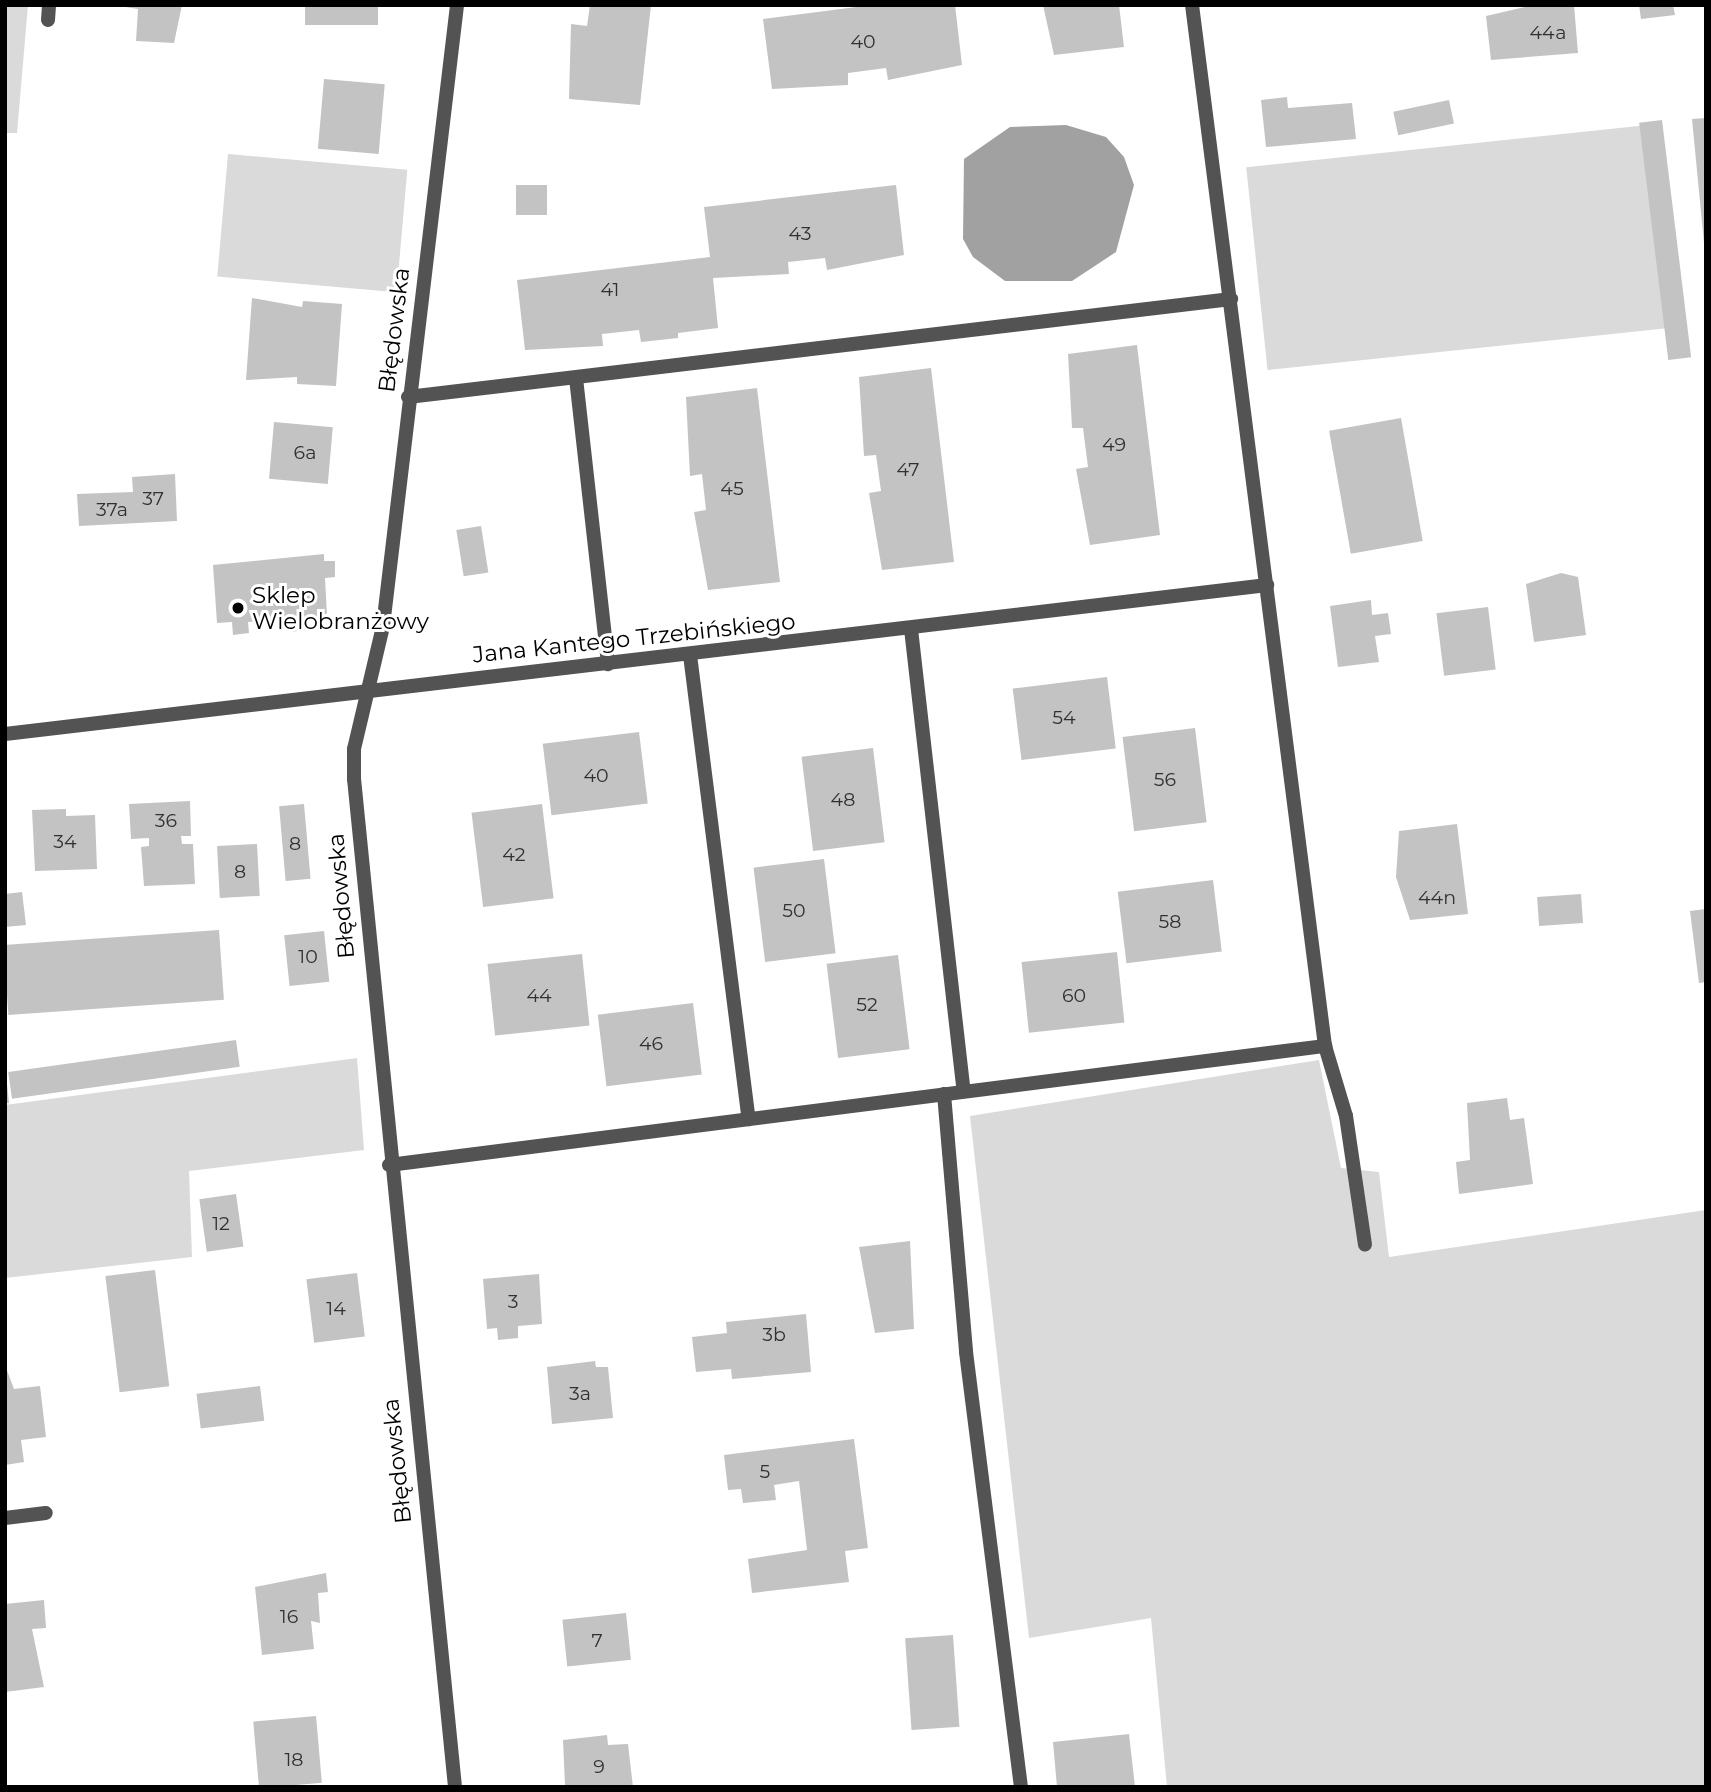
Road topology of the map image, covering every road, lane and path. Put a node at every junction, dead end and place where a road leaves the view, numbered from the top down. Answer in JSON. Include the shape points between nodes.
{"nodes":[{"id":1,"x":457,"y":5,"type":"edge"},
{"id":2,"x":1192,"y":5,"type":"edge"},
{"id":3,"x":1231,"y":299,"type":"junction"},
{"id":4,"x":576,"y":379,"type":"junction"},
{"id":5,"x":408,"y":397,"type":"junction"},
{"id":6,"x":1267,"y":585,"type":"junction"},
{"id":7,"x":911,"y":629,"type":"junction"},
{"id":8,"x":690,"y":655,"type":"junction"},
{"id":9,"x":608,"y":664,"type":"junction"},
{"id":10,"x":371,"y":689,"type":"junction"},
{"id":11,"x":5,"y":734,"type":"edge"},
{"id":12,"x":1325,"y":1046,"type":"junction"},
{"id":13,"x":964,"y":1091,"type":"junction"},
{"id":14,"x":944,"y":1094,"type":"junction"},
{"id":15,"x":749,"y":1119,"type":"junction"},
{"id":16,"x":389,"y":1165,"type":"junction"},
{"id":17,"x":1366,"y":1245,"type":"dead end"},
{"id":18,"x":46,"y":1513,"type":"dead end"},
{"id":19,"x":5,"y":1518,"type":"edge"},
{"id":20,"x":455,"y":1787,"type":"edge"},
{"id":21,"x":1021,"y":1787,"type":"edge"}],
"edges":[{"from":1,"to":5,"type":"street","name":"Błędowska"},
{"from":2,"to":3,"type":"street"},
{"from":3,"to":4,"type":"street"},
{"from":3,"to":6,"type":"street"},
{"from":4,"to":5,"type":"street"},
{"from":4,"to":9,"type":"street"},
{"from":5,"to":10,"type":"street","name":"Błędowska"},
{"from":6,"to":7,"type":"street","name":"Jana Kantego Trzebińskiego"},
{"from":6,"to":12,"type":"street"},
{"from":7,"to":8,"type":"street","name":"Jana Kantego Trzebińskiego"},
{"from":7,"to":13,"type":"street"},
{"from":8,"to":9,"type":"street","name":"Jana Kantego Trzebińskiego"},
{"from":8,"to":15,"type":"street"},
{"from":9,"to":10,"type":"street","name":"Jana Kantego Trzebińskiego"},
{"from":10,"to":11,"type":"street","name":"Jana Kantego Trzebińskiego"},
{"from":10,"to":16,"type":"street","name":"Błędowska","via":[[354,749],[354,779]]},
{"from":12,"to":13,"type":"street"},
{"from":12,"to":17,"type":"street","via":[[1346,1116]]},
{"from":13,"to":14,"type":"street"},
{"from":14,"to":15,"type":"street"},
{"from":14,"to":21,"type":"street","via":[[966,1352]]},
{"from":15,"to":16,"type":"street"},
{"from":16,"to":20,"type":"street","name":"Błędowska"},
{"from":18,"to":19,"type":"street"}]}
